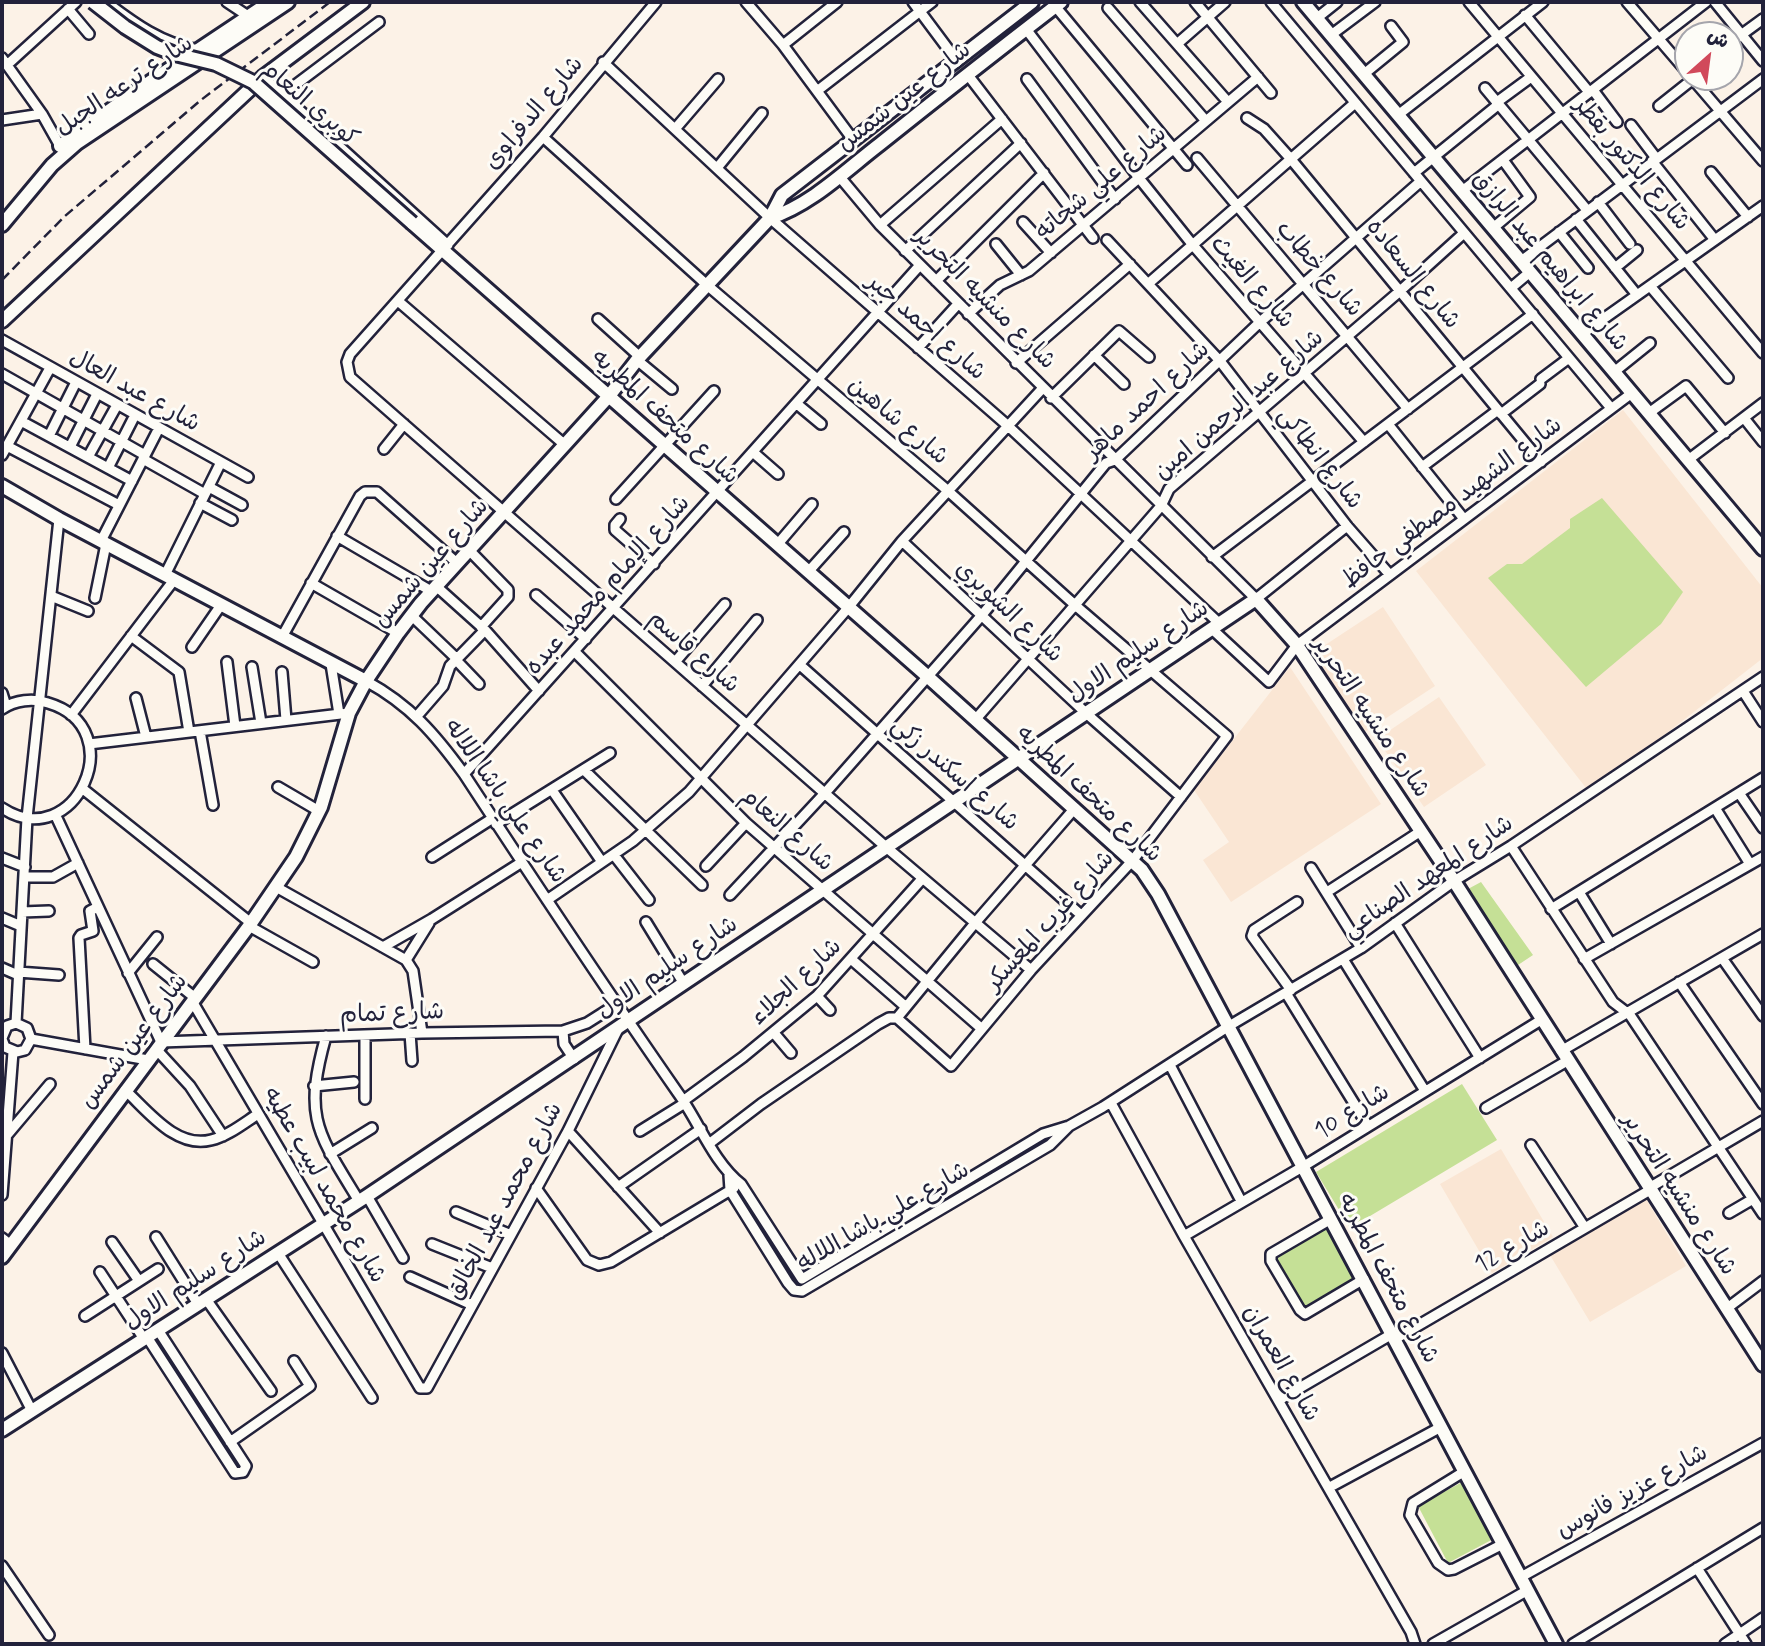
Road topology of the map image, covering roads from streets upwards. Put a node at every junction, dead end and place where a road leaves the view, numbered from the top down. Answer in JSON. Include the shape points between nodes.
{"nodes":[{"id":1,"x":93,"y":2,"type":"edge"},
{"id":2,"x":106,"y":2,"type":"edge"},
{"id":3,"x":228,"y":2,"type":"edge"},
{"id":4,"x":270,"y":2,"type":"edge"},
{"id":5,"x":288,"y":2,"type":"edge"},
{"id":6,"x":363,"y":2,"type":"edge"},
{"id":7,"x":656,"y":2,"type":"edge"},
{"id":8,"x":746,"y":2,"type":"edge"},
{"id":9,"x":837,"y":2,"type":"edge"},
{"id":10,"x":913,"y":2,"type":"edge"},
{"id":11,"x":932,"y":2,"type":"edge"},
{"id":12,"x":1032,"y":2,"type":"edge"},
{"id":13,"x":1140,"y":2,"type":"edge"},
{"id":14,"x":1195,"y":2,"type":"edge"},
{"id":15,"x":1225,"y":2,"type":"edge"},
{"id":16,"x":1271,"y":2,"type":"edge"},
{"id":17,"x":1303,"y":2,"type":"edge"},
{"id":18,"x":1337,"y":2,"type":"edge"},
{"id":19,"x":1375,"y":2,"type":"edge"},
{"id":20,"x":1469,"y":2,"type":"edge"},
{"id":21,"x":1542,"y":2,"type":"edge"},
{"id":22,"x":1627,"y":2,"type":"edge"},
{"id":23,"x":1706,"y":2,"type":"edge"},
{"id":24,"x":1715,"y":2,"type":"edge"},
{"id":25,"x":1058,"y":4,"type":"edge"},
{"id":26,"x":72,"y":5,"type":"edge"},
{"id":27,"x":1108,"y":8,"type":"dead end"},
{"id":28,"x":920,"y":11,"type":"junction"},
{"id":29,"x":1525,"y":15,"type":"junction"},
{"id":30,"x":1208,"y":17,"type":"junction"},
{"id":31,"x":1317,"y":18,"type":"junction"},
{"id":32,"x":254,"y":19,"type":"junction"},
{"id":33,"x":1763,"y":19,"type":"edge"},
{"id":34,"x":1731,"y":21,"type":"edge"},
{"id":35,"x":379,"y":22,"type":"dead end"},
{"id":36,"x":1391,"y":26,"type":"dead end"},
{"id":37,"x":1026,"y":29,"type":"junction"},
{"id":38,"x":1744,"y":33,"type":"edge"},
{"id":39,"x":89,"y":34,"type":"dead end"},
{"id":40,"x":1331,"y":35,"type":"junction"},
{"id":41,"x":1497,"y":36,"type":"junction"},
{"id":42,"x":1744,"y":37,"type":"edge"},
{"id":43,"x":1658,"y":38,"type":"junction"},
{"id":44,"x":1177,"y":44,"type":"junction"},
{"id":45,"x":783,"y":45,"type":"junction"},
{"id":46,"x":198,"y":50,"type":"junction"},
{"id":47,"x":1674,"y":56,"type":"edge"},
{"id":48,"x":957,"y":61,"type":"junction"},
{"id":49,"x":1763,"y":61,"type":"edge"},
{"id":50,"x":4,"y":62,"type":"edge"},
{"id":51,"x":603,"y":62,"type":"junction"},
{"id":52,"x":1364,"y":74,"type":"junction"},
{"id":53,"x":968,"y":75,"type":"junction"},
{"id":54,"x":264,"y":77,"type":"junction"},
{"id":55,"x":1258,"y":77,"type":"junction"},
{"id":56,"x":1531,"y":77,"type":"junction"},
{"id":57,"x":719,"y":79,"type":"dead end"},
{"id":58,"x":1027,"y":79,"type":"dead end"},
{"id":59,"x":1763,"y":79,"type":"edge"},
{"id":60,"x":1485,"y":88,"type":"dead end"},
{"id":61,"x":817,"y":91,"type":"junction"},
{"id":62,"x":1591,"y":91,"type":"junction"},
{"id":63,"x":1675,"y":91,"type":"edge"},
{"id":64,"x":1704,"y":91,"type":"edge"},
{"id":65,"x":1271,"y":93,"type":"dead end"},
{"id":66,"x":282,"y":95,"type":"junction"},
{"id":67,"x":1228,"y":102,"type":"junction"},
{"id":68,"x":1356,"y":103,"type":"junction"},
{"id":69,"x":1498,"y":103,"type":"junction"},
{"id":70,"x":1659,"y":106,"type":"dead end"},
{"id":71,"x":1720,"y":110,"type":"junction"},
{"id":72,"x":762,"y":113,"type":"dead end"},
{"id":73,"x":42,"y":114,"type":"junction"},
{"id":74,"x":1562,"y":114,"type":"junction"},
{"id":75,"x":1398,"y":115,"type":"junction"},
{"id":76,"x":1247,"y":118,"type":"dead end"},
{"id":77,"x":1002,"y":119,"type":"junction"},
{"id":78,"x":2,"y":120,"type":"edge"},
{"id":79,"x":1206,"y":121,"type":"junction"},
{"id":80,"x":1617,"y":122,"type":"dead end"},
{"id":81,"x":1631,"y":125,"type":"dead end"},
{"id":82,"x":675,"y":129,"type":"junction"},
{"id":83,"x":543,"y":137,"type":"junction"},
{"id":84,"x":1528,"y":140,"type":"junction"},
{"id":85,"x":854,"y":141,"type":"junction"},
{"id":86,"x":1021,"y":144,"type":"junction"},
{"id":87,"x":60,"y":146,"type":"junction"},
{"id":88,"x":1173,"y":149,"type":"junction"},
{"id":89,"x":1433,"y":157,"type":"junction"},
{"id":90,"x":1197,"y":158,"type":"dead end"},
{"id":91,"x":1290,"y":158,"type":"junction"},
{"id":92,"x":1503,"y":160,"type":"junction"},
{"id":93,"x":1654,"y":160,"type":"junction"},
{"id":94,"x":1763,"y":161,"type":"edge"},
{"id":95,"x":1186,"y":166,"type":"dead end"},
{"id":96,"x":716,"y":168,"type":"junction"},
{"id":97,"x":1711,"y":172,"type":"dead end"},
{"id":98,"x":1044,"y":173,"type":"junction"},
{"id":99,"x":839,"y":176,"type":"junction"},
{"id":100,"x":1418,"y":177,"type":"junction"},
{"id":101,"x":1139,"y":178,"type":"junction"},
{"id":102,"x":1622,"y":184,"type":"junction"},
{"id":103,"x":1462,"y":191,"type":"junction"},
{"id":104,"x":1115,"y":198,"type":"junction"},
{"id":105,"x":1598,"y":202,"type":"junction"},
{"id":106,"x":1237,"y":205,"type":"junction"},
{"id":107,"x":1587,"y":211,"type":"junction"},
{"id":108,"x":1762,"y":211,"type":"edge"},
{"id":109,"x":2,"y":215,"type":"edge"},
{"id":110,"x":1748,"y":217,"type":"junction"},
{"id":111,"x":770,"y":218,"type":"junction"},
{"id":112,"x":1576,"y":219,"type":"junction"},
{"id":113,"x":1023,"y":222,"type":"dead end"},
{"id":114,"x":412,"y":223,"type":"joint"},
{"id":115,"x":2,"y":225,"type":"edge"},
{"id":116,"x":880,"y":225,"type":"junction"},
{"id":117,"x":1084,"y":225,"type":"junction"},
{"id":118,"x":1493,"y":228,"type":"junction"},
{"id":119,"x":1559,"y":232,"type":"junction"},
{"id":120,"x":1464,"y":233,"type":"junction"},
{"id":121,"x":1093,"y":238,"type":"dead end"},
{"id":122,"x":1357,"y":239,"type":"junction"},
{"id":123,"x":1108,"y":240,"type":"dead end"},
{"id":124,"x":1715,"y":240,"type":"junction"},
{"id":125,"x":996,"y":244,"type":"dead end"},
{"id":126,"x":1192,"y":244,"type":"junction"},
{"id":127,"x":445,"y":248,"type":"junction"},
{"id":128,"x":905,"y":251,"type":"junction"},
{"id":129,"x":1051,"y":253,"type":"junction"},
{"id":130,"x":1687,"y":260,"type":"junction"},
{"id":131,"x":1521,"y":261,"type":"junction"},
{"id":132,"x":1130,"y":264,"type":"junction"},
{"id":133,"x":920,"y":265,"type":"junction"},
{"id":134,"x":1588,"y":268,"type":"dead end"},
{"id":135,"x":1615,"y":268,"type":"junction"},
{"id":136,"x":1530,"y":272,"type":"junction"},
{"id":137,"x":1021,"y":275,"type":"junction"},
{"id":138,"x":936,"y":281,"type":"junction"},
{"id":139,"x":1149,"y":283,"type":"junction"},
{"id":140,"x":1303,"y":284,"type":"junction"},
{"id":141,"x":708,"y":285,"type":"junction"},
{"id":142,"x":1650,"y":286,"type":"junction"},
{"id":143,"x":1511,"y":288,"type":"junction"},
{"id":144,"x":1400,"y":292,"type":"junction"},
{"id":145,"x":1637,"y":295,"type":"junction"},
{"id":146,"x":398,"y":300,"type":"junction"},
{"id":147,"x":958,"y":304,"type":"junction"},
{"id":148,"x":878,"y":312,"type":"junction"},
{"id":149,"x":968,"y":314,"type":"junction"},
{"id":150,"x":1533,"y":314,"type":"junction"},
{"id":151,"x":598,"y":319,"type":"dead end"},
{"id":152,"x":2,"y":321,"type":"edge"},
{"id":153,"x":1259,"y":323,"type":"junction"},
{"id":154,"x":1582,"y":334,"type":"junction"},
{"id":155,"x":1349,"y":336,"type":"junction"},
{"id":156,"x":2,"y":340,"type":"edge"},
{"id":157,"x":1650,"y":343,"type":"dead end"},
{"id":158,"x":918,"y":348,"type":"junction"},
{"id":159,"x":1763,"y":353,"type":"edge"},
{"id":160,"x":350,"y":355,"type":"joint"},
{"id":161,"x":1094,"y":355,"type":"junction"},
{"id":162,"x":1149,"y":357,"type":"dead end"},
{"id":163,"x":1569,"y":358,"type":"junction"},
{"id":164,"x":639,"y":359,"type":"junction"},
{"id":165,"x":1220,"y":361,"type":"junction"},
{"id":166,"x":1016,"y":363,"type":"junction"},
{"id":167,"x":50,"y":368,"type":"junction"},
{"id":168,"x":1463,"y":368,"type":"junction"},
{"id":169,"x":1614,"y":372,"type":"junction"},
{"id":170,"x":2,"y":374,"type":"edge"},
{"id":171,"x":1305,"y":374,"type":"junction"},
{"id":172,"x":1728,"y":378,"type":"dead end"},
{"id":173,"x":818,"y":380,"type":"junction"},
{"id":174,"x":76,"y":382,"type":"junction"},
{"id":175,"x":1124,"y":384,"type":"dead end"},
{"id":176,"x":1042,"y":388,"type":"junction"},
{"id":177,"x":672,"y":389,"type":"dead end"},
{"id":178,"x":714,"y":391,"type":"dead end"},
{"id":179,"x":36,"y":393,"type":"junction"},
{"id":180,"x":1632,"y":393,"type":"junction"},
{"id":181,"x":97,"y":394,"type":"junction"},
{"id":182,"x":609,"y":396,"type":"junction"},
{"id":183,"x":1051,"y":398,"type":"junction"},
{"id":184,"x":1763,"y":403,"type":"edge"},
{"id":185,"x":797,"y":404,"type":"junction"},
{"id":186,"x":117,"y":405,"type":"junction"},
{"id":187,"x":63,"y":408,"type":"junction"},
{"id":188,"x":1611,"y":408,"type":"junction"},
{"id":189,"x":1408,"y":409,"type":"junction"},
{"id":190,"x":1499,"y":412,"type":"junction"},
{"id":191,"x":1259,"y":413,"type":"junction"},
{"id":192,"x":1649,"y":413,"type":"junction"},
{"id":193,"x":135,"y":415,"type":"junction"},
{"id":194,"x":1744,"y":418,"type":"junction"},
{"id":195,"x":83,"y":420,"type":"junction"},
{"id":196,"x":21,"y":421,"type":"junction"},
{"id":197,"x":404,"y":424,"type":"junction"},
{"id":198,"x":821,"y":424,"type":"dead end"},
{"id":199,"x":1388,"y":424,"type":"junction"},
{"id":200,"x":1007,"y":425,"type":"junction"},
{"id":201,"x":159,"y":428,"type":"junction"},
{"id":202,"x":103,"y":430,"type":"junction"},
{"id":203,"x":1726,"y":433,"type":"junction"},
{"id":204,"x":49,"y":436,"type":"junction"},
{"id":205,"x":121,"y":441,"type":"junction"},
{"id":206,"x":1364,"y":442,"type":"junction"},
{"id":207,"x":1763,"y":442,"type":"edge"},
{"id":208,"x":565,"y":445,"type":"junction"},
{"id":209,"x":7,"y":446,"type":"junction"},
{"id":210,"x":664,"y":446,"type":"junction"},
{"id":211,"x":69,"y":447,"type":"junction"},
{"id":212,"x":384,"y":449,"type":"dead end"},
{"id":213,"x":754,"y":453,"type":"junction"},
{"id":214,"x":2,"y":455,"type":"edge"},
{"id":215,"x":88,"y":457,"type":"junction"},
{"id":216,"x":144,"y":457,"type":"junction"},
{"id":217,"x":1115,"y":460,"type":"junction"},
{"id":218,"x":1688,"y":460,"type":"junction"},
{"id":219,"x":221,"y":462,"type":"junction"},
{"id":220,"x":1541,"y":462,"type":"junction"},
{"id":221,"x":1422,"y":467,"type":"junction"},
{"id":222,"x":108,"y":468,"type":"junction"},
{"id":223,"x":778,"y":474,"type":"dead end"},
{"id":224,"x":248,"y":477,"type":"dead end"},
{"id":225,"x":131,"y":481,"type":"junction"},
{"id":226,"x":1312,"y":481,"type":"junction"},
{"id":227,"x":2,"y":487,"type":"edge"},
{"id":228,"x":207,"y":490,"type":"junction"},
{"id":229,"x":947,"y":490,"type":"junction"},
{"id":230,"x":718,"y":493,"type":"junction"},
{"id":231,"x":1082,"y":494,"type":"junction"},
{"id":232,"x":616,"y":499,"type":"dead end"},
{"id":233,"x":201,"y":503,"type":"junction"},
{"id":234,"x":812,"y":504,"type":"dead end"},
{"id":235,"x":119,"y":505,"type":"junction"},
{"id":236,"x":242,"y":505,"type":"dead end"},
{"id":237,"x":1161,"y":506,"type":"junction"},
{"id":238,"x":503,"y":513,"type":"junction"},
{"id":239,"x":59,"y":519,"type":"junction"},
{"id":240,"x":621,"y":519,"type":"dead end"},
{"id":241,"x":232,"y":520,"type":"dead end"},
{"id":242,"x":1464,"y":520,"type":"junction"},
{"id":243,"x":1347,"y":526,"type":"junction"},
{"id":244,"x":844,"y":531,"type":"dead end"},
{"id":245,"x":337,"y":536,"type":"junction"},
{"id":246,"x":902,"y":541,"type":"junction"},
{"id":247,"x":1130,"y":541,"type":"junction"},
{"id":248,"x":104,"y":543,"type":"junction"},
{"id":249,"x":777,"y":545,"type":"junction"},
{"id":250,"x":1763,"y":549,"type":"edge"},
{"id":251,"x":469,"y":550,"type":"junction"},
{"id":252,"x":1212,"y":557,"type":"junction"},
{"id":253,"x":1028,"y":561,"type":"junction"},
{"id":254,"x":457,"y":563,"type":"junction"},
{"id":255,"x":654,"y":564,"type":"junction"},
{"id":256,"x":808,"y":572,"type":"junction"},
{"id":257,"x":1390,"y":575,"type":"junction"},
{"id":258,"x":169,"y":577,"type":"junction"},
{"id":259,"x":310,"y":583,"type":"junction"},
{"id":260,"x":434,"y":589,"type":"junction"},
{"id":261,"x":536,"y":595,"type":"dead end"},
{"id":262,"x":51,"y":596,"type":"junction"},
{"id":263,"x":95,"y":598,"type":"dead end"},
{"id":264,"x":1256,"y":600,"type":"junction"},
{"id":265,"x":725,"y":604,"type":"dead end"},
{"id":266,"x":221,"y":605,"type":"junction"},
{"id":267,"x":1075,"y":605,"type":"junction"},
{"id":268,"x":848,"y":608,"type":"junction"},
{"id":269,"x":613,"y":610,"type":"junction"},
{"id":270,"x":88,"y":611,"type":"dead end"},
{"id":271,"x":411,"y":615,"type":"junction"},
{"id":272,"x":982,"y":615,"type":"junction"},
{"id":273,"x":757,"y":620,"type":"dead end"},
{"id":274,"x":1216,"y":626,"type":"junction"},
{"id":275,"x":483,"y":629,"type":"junction"},
{"id":276,"x":398,"y":633,"type":"junction"},
{"id":277,"x":131,"y":636,"type":"junction"},
{"id":278,"x":282,"y":637,"type":"junction"},
{"id":279,"x":586,"y":639,"type":"junction"},
{"id":280,"x":1297,"y":645,"type":"junction"},
{"id":281,"x":192,"y":647,"type":"dead end"},
{"id":282,"x":575,"y":652,"type":"junction"},
{"id":283,"x":1029,"y":658,"type":"junction"},
{"id":284,"x":457,"y":659,"type":"junction"},
{"id":285,"x":227,"y":662,"type":"dead end"},
{"id":286,"x":675,"y":662,"type":"junction"},
{"id":287,"x":331,"y":664,"type":"junction"},
{"id":288,"x":800,"y":665,"type":"junction"},
{"id":289,"x":252,"y":667,"type":"dead end"},
{"id":290,"x":1152,"y":671,"type":"junction"},
{"id":291,"x":282,"y":672,"type":"dead end"},
{"id":292,"x":927,"y":676,"type":"junction"},
{"id":293,"x":1763,"y":677,"type":"edge"},
{"id":294,"x":366,"y":681,"type":"junction"},
{"id":295,"x":479,"y":684,"type":"dead end"},
{"id":296,"x":702,"y":686,"type":"junction"},
{"id":297,"x":540,"y":691,"type":"junction"},
{"id":298,"x":1743,"y":691,"type":"junction"},
{"id":299,"x":2,"y":693,"type":"edge"},
{"id":300,"x":136,"y":698,"type":"dead end"},
{"id":301,"x":39,"y":701,"type":"junction"},
{"id":302,"x":4,"y":708,"type":"edge"},
{"id":303,"x":344,"y":714,"type":"junction"},
{"id":304,"x":71,"y":715,"type":"junction"},
{"id":305,"x":1087,"y":715,"type":"junction"},
{"id":306,"x":417,"y":716,"type":"junction"},
{"id":307,"x":286,"y":720,"type":"junction"},
{"id":308,"x":975,"y":720,"type":"junction"},
{"id":309,"x":1763,"y":722,"type":"edge"},
{"id":310,"x":261,"y":723,"type":"junction"},
{"id":311,"x":235,"y":726,"type":"junction"},
{"id":312,"x":748,"y":726,"type":"junction"},
{"id":313,"x":200,"y":730,"type":"junction"},
{"id":314,"x":189,"y":732,"type":"junction"},
{"id":315,"x":877,"y":732,"type":"junction"},
{"id":316,"x":1227,"y":736,"type":"joint"},
{"id":317,"x":146,"y":737,"type":"junction"},
{"id":318,"x":89,"y":744,"type":"junction"},
{"id":319,"x":610,"y":753,"type":"dead end"},
{"id":320,"x":1020,"y":760,"type":"junction"},
{"id":321,"x":584,"y":770,"type":"junction"},
{"id":322,"x":464,"y":774,"type":"junction"},
{"id":323,"x":1763,"y":778,"type":"edge"},
{"id":324,"x":700,"y":779,"type":"junction"},
{"id":325,"x":278,"y":787,"type":"dead end"},
{"id":326,"x":83,"y":789,"type":"junction"},
{"id":327,"x":552,"y":790,"type":"junction"},
{"id":328,"x":825,"y":793,"type":"junction"},
{"id":329,"x":1739,"y":793,"type":"junction"},
{"id":330,"x":1181,"y":797,"type":"junction"},
{"id":331,"x":956,"y":802,"type":"junction"},
{"id":332,"x":213,"y":805,"type":"dead end"},
{"id":333,"x":2,"y":808,"type":"edge"},
{"id":334,"x":1075,"y":808,"type":"junction"},
{"id":335,"x":1715,"y":808,"type":"junction"},
{"id":336,"x":319,"y":811,"type":"junction"},
{"id":337,"x":55,"y":814,"type":"junction"},
{"id":338,"x":27,"y":818,"type":"junction"},
{"id":339,"x":495,"y":821,"type":"junction"},
{"id":340,"x":746,"y":823,"type":"junction"},
{"id":341,"x":1763,"y":828,"type":"edge"},
{"id":342,"x":647,"y":830,"type":"junction"},
{"id":343,"x":1421,"y":831,"type":"junction"},
{"id":344,"x":1511,"y":846,"type":"junction"},
{"id":345,"x":775,"y":848,"type":"junction"},
{"id":346,"x":886,"y":848,"type":"junction"},
{"id":347,"x":614,"y":855,"type":"junction"},
{"id":348,"x":1763,"y":856,"type":"edge"},
{"id":349,"x":432,"y":857,"type":"dead end"},
{"id":350,"x":2,"y":858,"type":"edge"},
{"id":351,"x":1133,"y":860,"type":"junction"},
{"id":352,"x":522,"y":862,"type":"junction"},
{"id":353,"x":602,"y":862,"type":"junction"},
{"id":354,"x":78,"y":863,"type":"junction"},
{"id":355,"x":1026,"y":864,"type":"junction"},
{"id":356,"x":1750,"y":864,"type":"junction"},
{"id":357,"x":706,"y":866,"type":"dead end"},
{"id":358,"x":1311,"y":868,"type":"dead end"},
{"id":359,"x":24,"y":872,"type":"junction"},
{"id":360,"x":922,"y":878,"type":"junction"},
{"id":361,"x":1454,"y":881,"type":"junction"},
{"id":362,"x":702,"y":886,"type":"dead end"},
{"id":363,"x":276,"y":887,"type":"junction"},
{"id":364,"x":823,"y":889,"type":"junction"},
{"id":365,"x":1327,"y":892,"type":"junction"},
{"id":366,"x":1579,"y":892,"type":"junction"},
{"id":367,"x":730,"y":895,"type":"dead end"},
{"id":368,"x":547,"y":900,"type":"junction"},
{"id":369,"x":649,"y":900,"type":"dead end"},
{"id":370,"x":1297,"y":902,"type":"dead end"},
{"id":371,"x":98,"y":907,"type":"junction"},
{"id":372,"x":1551,"y":909,"type":"junction"},
{"id":373,"x":49,"y":911,"type":"dead end"},
{"id":374,"x":22,"y":912,"type":"junction"},
{"id":375,"x":1081,"y":915,"type":"junction"},
{"id":376,"x":2,"y":919,"type":"edge"},
{"id":377,"x":432,"y":919,"type":"junction"},
{"id":378,"x":646,"y":922,"type":"dead end"},
{"id":379,"x":975,"y":923,"type":"junction"},
{"id":380,"x":1395,"y":923,"type":"junction"},
{"id":381,"x":250,"y":925,"type":"junction"},
{"id":382,"x":20,"y":926,"type":"junction"},
{"id":383,"x":874,"y":934,"type":"junction"},
{"id":384,"x":1763,"y":934,"type":"edge"},
{"id":385,"x":157,"y":937,"type":"dead end"},
{"id":386,"x":1611,"y":944,"type":"junction"},
{"id":387,"x":383,"y":947,"type":"junction"},
{"id":388,"x":1361,"y":948,"type":"junction"},
{"id":389,"x":1722,"y":958,"type":"junction"},
{"id":390,"x":1343,"y":959,"type":"junction"},
{"id":391,"x":1584,"y":959,"type":"junction"},
{"id":392,"x":406,"y":960,"type":"junction"},
{"id":393,"x":851,"y":960,"type":"junction"},
{"id":394,"x":313,"y":962,"type":"dead end"},
{"id":395,"x":153,"y":964,"type":"dead end"},
{"id":396,"x":2,"y":968,"type":"edge"},
{"id":397,"x":1031,"y":970,"type":"junction"},
{"id":398,"x":128,"y":973,"type":"junction"},
{"id":399,"x":18,"y":974,"type":"junction"},
{"id":400,"x":59,"y":975,"type":"dead end"},
{"id":401,"x":927,"y":981,"type":"junction"},
{"id":402,"x":1679,"y":982,"type":"junction"},
{"id":403,"x":684,"y":984,"type":"junction"},
{"id":404,"x":1288,"y":991,"type":"junction"},
{"id":405,"x":817,"y":996,"type":"junction"},
{"id":406,"x":193,"y":999,"type":"junction"},
{"id":407,"x":617,"y":1004,"type":"junction"},
{"id":408,"x":906,"y":1007,"type":"junction"},
{"id":409,"x":830,"y":1010,"type":"dead end"},
{"id":410,"x":1627,"y":1012,"type":"junction"},
{"id":411,"x":1763,"y":1016,"type":"edge"},
{"id":412,"x":897,"y":1018,"type":"junction"},
{"id":413,"x":1541,"y":1020,"type":"junction"},
{"id":414,"x":16,"y":1023,"type":"junction"},
{"id":415,"x":623,"y":1026,"type":"junction"},
{"id":416,"x":1229,"y":1027,"type":"junction"},
{"id":417,"x":982,"y":1029,"type":"junction"},
{"id":418,"x":563,"y":1031,"type":"junction"},
{"id":419,"x":422,"y":1032,"type":"junction"},
{"id":420,"x":410,"y":1033,"type":"junction"},
{"id":421,"x":774,"y":1033,"type":"junction"},
{"id":422,"x":365,"y":1035,"type":"junction"},
{"id":423,"x":326,"y":1036,"type":"junction"},
{"id":424,"x":31,"y":1039,"type":"junction"},
{"id":425,"x":215,"y":1041,"type":"junction"},
{"id":426,"x":5,"y":1045,"type":"edge"},
{"id":427,"x":158,"y":1046,"type":"junction"},
{"id":428,"x":85,"y":1049,"type":"junction"},
{"id":429,"x":791,"y":1054,"type":"dead end"},
{"id":430,"x":1564,"y":1056,"type":"junction"},
{"id":431,"x":1480,"y":1058,"type":"junction"},
{"id":432,"x":573,"y":1059,"type":"junction"},
{"id":433,"x":148,"y":1060,"type":"junction"},
{"id":434,"x":412,"y":1061,"type":"dead end"},
{"id":435,"x":1170,"y":1065,"type":"junction"},
{"id":436,"x":354,"y":1082,"type":"dead end"},
{"id":437,"x":50,"y":1084,"type":"dead end"},
{"id":438,"x":314,"y":1086,"type":"junction"},
{"id":439,"x":125,"y":1090,"type":"junction"},
{"id":440,"x":1425,"y":1091,"type":"junction"},
{"id":441,"x":365,"y":1099,"type":"dead end"},
{"id":442,"x":684,"y":1102,"type":"junction"},
{"id":443,"x":1111,"y":1103,"type":"junction"},
{"id":444,"x":1763,"y":1104,"type":"edge"},
{"id":445,"x":1486,"y":1108,"type":"dead end"},
{"id":446,"x":258,"y":1114,"type":"junction"},
{"id":447,"x":1763,"y":1121,"type":"edge"},
{"id":448,"x":1069,"y":1126,"type":"junction"},
{"id":449,"x":1368,"y":1126,"type":"junction"},
{"id":450,"x":372,"y":1128,"type":"dead end"},
{"id":451,"x":701,"y":1129,"type":"junction"},
{"id":452,"x":568,"y":1131,"type":"junction"},
{"id":453,"x":640,"y":1131,"type":"dead end"},
{"id":454,"x":7,"y":1135,"type":"junction"},
{"id":455,"x":223,"y":1136,"type":"junction"},
{"id":456,"x":710,"y":1143,"type":"junction"},
{"id":457,"x":1531,"y":1145,"type":"dead end"},
{"id":458,"x":1719,"y":1147,"type":"junction"},
{"id":459,"x":330,"y":1154,"type":"junction"},
{"id":460,"x":1304,"y":1166,"type":"junction"},
{"id":461,"x":729,"y":1175,"type":"junction"},
{"id":462,"x":741,"y":1184,"type":"junction"},
{"id":463,"x":618,"y":1186,"type":"junction"},
{"id":464,"x":536,"y":1188,"type":"junction"},
{"id":465,"x":1649,"y":1189,"type":"junction"},
{"id":466,"x":730,"y":1190,"type":"junction"},
{"id":467,"x":2,"y":1195,"type":"edge"},
{"id":468,"x":363,"y":1198,"type":"junction"},
{"id":469,"x":1753,"y":1199,"type":"junction"},
{"id":470,"x":1241,"y":1201,"type":"junction"},
{"id":471,"x":456,"y":1212,"type":"dead end"},
{"id":472,"x":1729,"y":1213,"type":"dead end"},
{"id":473,"x":1763,"y":1214,"type":"edge"},
{"id":474,"x":1331,"y":1219,"type":"junction"},
{"id":475,"x":322,"y":1225,"type":"junction"},
{"id":476,"x":1584,"y":1228,"type":"junction"},
{"id":477,"x":770,"y":1231,"type":"junction"},
{"id":478,"x":660,"y":1233,"type":"junction"},
{"id":479,"x":511,"y":1235,"type":"junction"},
{"id":480,"x":1184,"y":1236,"type":"junction"},
{"id":481,"x":156,"y":1237,"type":"dead end"},
{"id":482,"x":760,"y":1237,"type":"junction"},
{"id":483,"x":6,"y":1242,"type":"edge"},
{"id":484,"x":112,"y":1242,"type":"dead end"},
{"id":485,"x":432,"y":1244,"type":"dead end"},
{"id":486,"x":278,"y":1253,"type":"junction"},
{"id":487,"x":2,"y":1257,"type":"edge"},
{"id":488,"x":402,"y":1258,"type":"dead end"},
{"id":489,"x":492,"y":1268,"type":"junction"},
{"id":490,"x":158,"y":1269,"type":"dead end"},
{"id":491,"x":100,"y":1272,"type":"dead end"},
{"id":492,"x":410,"y":1277,"type":"dead end"},
{"id":493,"x":1364,"y":1279,"type":"junction"},
{"id":494,"x":139,"y":1281,"type":"junction"},
{"id":495,"x":1763,"y":1281,"type":"edge"},
{"id":496,"x":116,"y":1296,"type":"junction"},
{"id":497,"x":202,"y":1302,"type":"junction"},
{"id":498,"x":472,"y":1305,"type":"junction"},
{"id":499,"x":1726,"y":1309,"type":"junction"},
{"id":500,"x":85,"y":1316,"type":"dead end"},
{"id":501,"x":150,"y":1336,"type":"junction"},
{"id":502,"x":1394,"y":1337,"type":"junction"},
{"id":503,"x":2,"y":1353,"type":"edge"},
{"id":504,"x":294,"y":1361,"type":"dead end"},
{"id":505,"x":1763,"y":1365,"type":"edge"},
{"id":506,"x":423,"y":1389,"type":"joint"},
{"id":507,"x":271,"y":1391,"type":"dead end"},
{"id":508,"x":372,"y":1398,"type":"dead end"},
{"id":509,"x":1279,"y":1401,"type":"junction"},
{"id":510,"x":32,"y":1411,"type":"junction"},
{"id":511,"x":1441,"y":1427,"type":"junction"},
{"id":512,"x":2,"y":1430,"type":"edge"},
{"id":513,"x":230,"y":1441,"type":"junction"},
{"id":514,"x":1763,"y":1443,"type":"edge"},
{"id":515,"x":1465,"y":1471,"type":"junction"},
{"id":516,"x":1329,"y":1487,"type":"junction"},
{"id":517,"x":1763,"y":1528,"type":"edge"},
{"id":518,"x":1503,"y":1544,"type":"junction"},
{"id":519,"x":2,"y":1566,"type":"edge"},
{"id":520,"x":1697,"y":1568,"type":"junction"},
{"id":521,"x":1521,"y":1577,"type":"junction"},
{"id":522,"x":1528,"y":1590,"type":"junction"},
{"id":523,"x":1763,"y":1618,"type":"edge"},
{"id":524,"x":1740,"y":1634,"type":"junction"},
{"id":525,"x":49,"y":1635,"type":"dead end"},
{"id":526,"x":1415,"y":1644,"type":"edge"},
{"id":527,"x":1433,"y":1644,"type":"edge"},
{"id":528,"x":1556,"y":1644,"type":"edge"},
{"id":529,"x":1573,"y":1644,"type":"edge"},
{"id":530,"x":1725,"y":1644,"type":"edge"},
{"id":531,"x":1746,"y":1644,"type":"edge"}],
"edges":[{"from":1,"to":114,"type":"street","name":"كوبري النعام","bridge":true,"via":[[157,47],[216,64],[253,82]]},
{"from":2,"to":46,"type":"street","via":[[152,35]]},
{"from":3,"to":32,"type":"street"},
{"from":4,"to":32,"type":"street","name":"شارع ترعه الجبل"},
{"from":5,"to":32,"type":"street","name":"شارع ترعه الجبل"},
{"from":6,"to":54,"type":"street"},
{"from":7,"to":51,"type":"street","name":"شارع الدفراوى"},
{"from":8,"to":45,"type":"street"},
{"from":9,"to":45,"type":"street"},
{"from":10,"to":28,"type":"street"},
{"from":11,"to":28,"type":"street"},
{"from":12,"to":48,"type":"street","name":"شارع عين شمس"},
{"from":13,"to":44,"type":"street"},
{"from":14,"to":30,"type":"street"},
{"from":15,"to":30,"type":"street"},
{"from":16,"to":68,"type":"street","name":"شارع ابراهيم عبد الرازق"},
{"from":17,"to":31,"type":"street","name":"شارع ابراهيم عبد الرازق"},
{"from":18,"to":31,"type":"street"},
{"from":19,"to":40,"type":"street"},
{"from":20,"to":41,"type":"street","name":"شارع الدكتور بقطر"},
{"from":21,"to":29,"type":"street"},
{"from":22,"to":43,"type":"street"},
{"from":23,"to":43,"type":"street"},
{"from":24,"to":34,"type":"street"},
{"from":25,"to":37,"type":"street","name":"شارع عين شمس"},
{"from":25,"to":88,"type":"street"},
{"from":26,"to":39,"type":"street"},
{"from":26,"to":50,"type":"street"},
{"from":27,"to":79,"type":"street"},
{"from":28,"to":48,"type":"street"},
{"from":28,"to":61,"type":"street"},
{"from":29,"to":41,"type":"street"},
{"from":29,"to":62,"type":"street"},
{"from":30,"to":44,"type":"street"},
{"from":30,"to":55,"type":"street"},
{"from":31,"to":40,"type":"street","name":"شارع ابراهيم عبد الرازق"},
{"from":32,"to":46,"type":"street","name":"شارع ترعه الجبل"},
{"from":32,"to":115,"type":"street","name":"شارع ترعه الجبل","via":[[77,143],[52,165]]},
{"from":33,"to":38,"type":"street"},
{"from":35,"to":66,"type":"street"},
{"from":36,"to":52,"type":"street","via":[[1402,42]]},
{"from":37,"to":53,"type":"street","name":"شارع عين شمس"},
{"from":37,"to":101,"type":"street","name":"شارع الغيث"},
{"from":40,"to":52,"type":"street","name":"شارع ابراهيم عبد الرازق"},
{"from":41,"to":56,"type":"street","name":"شارع الدكتور بقطر"},
{"from":41,"to":75,"type":"street"},
{"from":42,"to":49,"type":"street"},
{"from":43,"to":47,"type":"street"},
{"from":43,"to":62,"type":"street"},
{"from":44,"to":67,"type":"street"},
{"from":45,"to":61,"type":"street"},
{"from":46,"to":87,"type":"street","name":"شارع ترعه الجبل"},
{"from":48,"to":85,"type":"street","name":"شارع عين شمس"},
{"from":50,"to":73,"type":"street"},
{"from":51,"to":82,"type":"street","name":"شارع احمد جبر"},
{"from":51,"to":83,"type":"street","name":"شارع الدفراوى"},
{"from":52,"to":75,"type":"street","name":"شارع ابراهيم عبد الرازق"},
{"from":53,"to":77,"type":"street"},
{"from":53,"to":99,"type":"street","name":"شارع عين شمس"},
{"from":54,"to":66,"type":"street","name":"شارع متحف المطريه"},
{"from":54,"to":152,"type":"street"},
{"from":55,"to":65,"type":"street"},
{"from":55,"to":67,"type":"street","name":"شارع علي شحاته"},
{"from":56,"to":69,"type":"street","name":"شارع احمد ماهر"},
{"from":56,"to":74,"type":"street","name":"شارع الدكتور بقطر"},
{"from":57,"to":82,"type":"street"},
{"from":58,"to":104,"type":"street"},
{"from":59,"to":71,"type":"street"},
{"from":60,"to":69,"type":"street"},
{"from":61,"to":85,"type":"street"},
{"from":62,"to":74,"type":"street"},
{"from":62,"to":80,"type":"street"},
{"from":63,"to":70,"type":"street"},
{"from":64,"to":71,"type":"street"},
{"from":66,"to":127,"type":"street","name":"شارع متحف المطريه"},
{"from":67,"to":79,"type":"street","name":"شارع علي شحاته"},
{"from":68,"to":91,"type":"street"},
{"from":68,"to":100,"type":"street","name":"شارع ابراهيم عبد الرازق"},
{"from":69,"to":84,"type":"street"},
{"from":69,"to":89,"type":"street","name":"شارع احمد ماهر"},
{"from":71,"to":93,"type":"street"},
{"from":71,"to":94,"type":"street"},
{"from":72,"to":96,"type":"street"},
{"from":73,"to":78,"type":"street"},
{"from":73,"to":87,"type":"street"},
{"from":74,"to":84,"type":"street"},
{"from":74,"to":102,"type":"street","name":"شارع الدكتور بقطر"},
{"from":75,"to":89,"type":"street","name":"شارع ابراهيم عبد الرازق"},
{"from":76,"to":91,"type":"street","name":"شارع السعاده","via":[[1264,128]]},
{"from":77,"to":86,"type":"street"},
{"from":77,"to":116,"type":"street"},
{"from":79,"to":88,"type":"street","name":"شارع علي شحاته"},
{"from":81,"to":93,"type":"street"},
{"from":82,"to":96,"type":"street","name":"شارع احمد جبر"},
{"from":83,"to":127,"type":"street","name":"شارع الدفراوى"},
{"from":83,"to":141,"type":"street","name":"شارع شاهين"},
{"from":84,"to":92,"type":"street"},
{"from":84,"to":107,"type":"street"},
{"from":85,"to":111,"type":"street","name":"شارع عين شمس","via":[[782,195]]},
{"from":86,"to":98,"type":"street"},
{"from":86,"to":128,"type":"street"},
{"from":87,"to":109,"type":"street","name":"شارع ترعه الجبل"},
{"from":88,"to":95,"type":"street"},
{"from":88,"to":101,"type":"street","name":"شارع علي شحاته"},
{"from":89,"to":100,"type":"street","name":"شارع احمد ماهر"},
{"from":89,"to":103,"type":"street","name":"شارع ابراهيم عبد الرازق"},
{"from":90,"to":106,"type":"street","name":"شارع خطاب"},
{"from":91,"to":106,"type":"street"},
{"from":91,"to":122,"type":"street","name":"شارع السعاده"},
{"from":92,"to":103,"type":"street"},
{"from":92,"to":118,"type":"street","via":[[1530,197]]},
{"from":93,"to":102,"type":"street"},
{"from":93,"to":124,"type":"street"},
{"from":96,"to":111,"type":"street","name":"شارع احمد جبر"},
{"from":97,"to":110,"type":"street"},
{"from":98,"to":117,"type":"street"},
{"from":98,"to":138,"type":"street"},
{"from":99,"to":111,"type":"street","name":"شارع عين شمس","via":[[786,213]]},
{"from":99,"to":116,"type":"street","name":"شارع منشيه التحرير"},
{"from":100,"to":120,"type":"street","name":"شارع ابراهيم عبد الرازق"},
{"from":100,"to":122,"type":"street","name":"شارع احمد ماهر"},
{"from":101,"to":104,"type":"street","name":"شارع علي شحاته"},
{"from":101,"to":126,"type":"street","name":"شارع الغيث"},
{"from":102,"to":105,"type":"street"},
{"from":102,"to":130,"type":"street","name":"شارع الدكتور بقطر"},
{"from":103,"to":118,"type":"street","name":"شارع ابراهيم عبد الرازق"},
{"from":104,"to":117,"type":"street","name":"شارع علي شحاته"},
{"from":105,"to":107,"type":"street"},
{"from":105,"to":135,"type":"street","via":[[1634,247]]},
{"from":106,"to":126,"type":"street"},
{"from":106,"to":140,"type":"street","name":"شارع خطاب"},
{"from":107,"to":112,"type":"street"},
{"from":108,"to":110,"type":"street"},
{"from":110,"to":124,"type":"street"},
{"from":111,"to":141,"type":"street","name":"شارع عين شمس"},
{"from":111,"to":148,"type":"street","name":"شارع احمد جبر"},
{"from":112,"to":119,"type":"street"},
{"from":112,"to":135,"type":"street"},
{"from":113,"to":129,"type":"street"},
{"from":114,"to":127,"type":"street","name":"شارع متحف المطريه"},
{"from":116,"to":128,"type":"street","name":"شارع منشيه التحرير"},
{"from":117,"to":121,"type":"street"},
{"from":117,"to":129,"type":"street","name":"شارع علي شحاته"},
{"from":118,"to":131,"type":"street","name":"شارع ابراهيم عبد الرازق"},
{"from":119,"to":131,"type":"street"},
{"from":119,"to":134,"type":"street"},
{"from":120,"to":143,"type":"street","name":"شارع ابراهيم عبد الرازق"},
{"from":120,"to":144,"type":"street","name":"شارع عبد الرحمن امين"},
{"from":122,"to":140,"type":"street","name":"شارع احمد ماهر"},
{"from":122,"to":144,"type":"street","name":"شارع السعاده"},
{"from":123,"to":132,"type":"street","name":"شارع انطاكي"},
{"from":124,"to":130,"type":"street"},
{"from":125,"to":137,"type":"street"},
{"from":126,"to":139,"type":"street"},
{"from":126,"to":153,"type":"street","name":"شارع الغيث"},
{"from":127,"to":146,"type":"street","name":"شارع الدفراوى"},
{"from":127,"to":182,"type":"street","name":"شارع متحف المطريه"},
{"from":128,"to":133,"type":"street","name":"شارع منشيه التحرير"},
{"from":129,"to":137,"type":"street","name":"شارع علي شحاته"},
{"from":130,"to":142,"type":"street"},
{"from":130,"to":159,"type":"street","name":"شارع الدكتور بقطر"},
{"from":131,"to":136,"type":"street","name":"شارع ابراهيم عبد الرازق"},
{"from":132,"to":139,"type":"street","name":"شارع انطاكي"},
{"from":132,"to":166,"type":"street"},
{"from":133,"to":138,"type":"street","name":"شارع منشيه التحرير"},
{"from":133,"to":148,"type":"street","name":"شارع الإمام محمد عبده"},
{"from":135,"to":145,"type":"street"},
{"from":136,"to":143,"type":"street"},
{"from":136,"to":154,"type":"street","name":"شارع ابراهيم عبد الرازق"},
{"from":137,"to":149,"type":"street","name":"شارع علي شحاته","via":[[1000,285]]},
{"from":138,"to":147,"type":"street","name":"شارع منشيه التحرير"},
{"from":139,"to":165,"type":"street","name":"شارع انطاكي"},
{"from":140,"to":153,"type":"street","name":"شارع احمد ماهر"},
{"from":140,"to":155,"type":"street","name":"شارع خطاب"},
{"from":141,"to":164,"type":"street","name":"شارع عين شمس"},
{"from":141,"to":173,"type":"street","name":"شارع شاهين"},
{"from":142,"to":145,"type":"street"},
{"from":142,"to":172,"type":"street"},
{"from":143,"to":150,"type":"street","name":"شارع ابراهيم عبد الرازق"},
{"from":144,"to":155,"type":"street","name":"شارع عبد الرحمن امين"},
{"from":144,"to":168,"type":"street","name":"شارع السعاده"},
{"from":145,"to":154,"type":"street"},
{"from":146,"to":160,"type":"street","name":"شارع الدفراوى"},
{"from":146,"to":208,"type":"street"},
{"from":147,"to":149,"type":"street","name":"شارع منشيه التحرير"},
{"from":147,"to":158,"type":"street"},
{"from":148,"to":158,"type":"street","name":"شارع احمد جبر"},
{"from":148,"to":173,"type":"street","name":"شارع الإمام محمد عبده"},
{"from":149,"to":166,"type":"street","name":"شارع منشيه التحرير"},
{"from":150,"to":163,"type":"street","name":"شارع ابراهيم عبد الرازق"},
{"from":150,"to":168,"type":"street"},
{"from":151,"to":164,"type":"street"},
{"from":153,"to":165,"type":"street","name":"شارع احمد ماهر"},
{"from":153,"to":171,"type":"street","name":"شارع الغيث"},
{"from":154,"to":169,"type":"street","name":"شارع ابراهيم عبد الرازق"},
{"from":155,"to":171,"type":"street","name":"شارع عبد الرحمن امين"},
{"from":155,"to":189,"type":"street","name":"شارع خطاب"},
{"from":156,"to":167,"type":"street","name":"شارع عبد العال"},
{"from":157,"to":169,"type":"street"},
{"from":158,"to":200,"type":"street","name":"شارع احمد جبر"},
{"from":160,"to":197,"type":"street","name":"شارع قاسم","via":[[350,377]]},
{"from":161,"to":162,"type":"street","via":[[1121,331]]},
{"from":161,"to":175,"type":"street"},
{"from":161,"to":183,"type":"street"},
{"from":163,"to":188,"type":"street","name":"شارع ابراهيم عبد الرازق"},
{"from":163,"to":190,"type":"street"},
{"from":164,"to":177,"type":"street"},
{"from":164,"to":182,"type":"street","name":"شارع عين شمس"},
{"from":165,"to":191,"type":"street","name":"شارع انطاكي"},
{"from":165,"to":217,"type":"street","name":"شارع احمد ماهر"},
{"from":166,"to":176,"type":"street","name":"شارع منشيه التحرير"},
{"from":167,"to":174,"type":"street","name":"شارع عبد العال"},
{"from":167,"to":179,"type":"street"},
{"from":168,"to":189,"type":"street"},
{"from":168,"to":190,"type":"street","name":"شارع السعاده"},
{"from":169,"to":180,"type":"street","name":"شارع ابراهيم عبد الرازق"},
{"from":170,"to":179,"type":"street"},
{"from":171,"to":191,"type":"street","name":"شارع عبد الرحمن امين"},
{"from":171,"to":206,"type":"street","name":"شارع الغيث"},
{"from":173,"to":185,"type":"street","name":"شارع الإمام محمد عبده"},
{"from":173,"to":229,"type":"street","name":"شارع شاهين"},
{"from":174,"to":181,"type":"street","name":"شارع عبد العال"},
{"from":174,"to":187,"type":"street"},
{"from":176,"to":183,"type":"street","name":"شارع منشيه التحرير"},
{"from":176,"to":200,"type":"street"},
{"from":178,"to":210,"type":"street"},
{"from":179,"to":187,"type":"street"},
{"from":179,"to":196,"type":"street"},
{"from":180,"to":188,"type":"street","name":"شارع الشهيد مصطفي حافظ"},
{"from":180,"to":192,"type":"street","name":"شارع ابراهيم عبد الرازق"},
{"from":181,"to":186,"type":"street","name":"شارع عبد العال"},
{"from":181,"to":195,"type":"street"},
{"from":182,"to":208,"type":"street","name":"شارع عين شمس"},
{"from":182,"to":210,"type":"street","name":"شارع متحف المطريه"},
{"from":183,"to":217,"type":"street","name":"شارع منشيه التحرير"},
{"from":184,"to":194,"type":"street"},
{"from":185,"to":198,"type":"street"},
{"from":185,"to":213,"type":"street","name":"شارع الإمام محمد عبده"},
{"from":186,"to":193,"type":"street","name":"شارع عبد العال"},
{"from":186,"to":202,"type":"street"},
{"from":187,"to":195,"type":"street"},
{"from":187,"to":204,"type":"street"},
{"from":188,"to":220,"type":"street","name":"شارع الشهيد مصطفي حافظ"},
{"from":189,"to":199,"type":"street"},
{"from":190,"to":220,"type":"street","name":"شارع السعاده"},
{"from":190,"to":221,"type":"street"},
{"from":191,"to":226,"type":"street","name":"شارع انطاكي"},
{"from":191,"to":237,"type":"street","name":"شارع عبد الرحمن امين","via":[[1169,489]]},
{"from":192,"to":203,"type":"street","via":[[1686,386]]},
{"from":192,"to":218,"type":"street","name":"شارع ابراهيم عبد الرازق"},
{"from":193,"to":201,"type":"street","name":"شارع عبد العال"},
{"from":193,"to":205,"type":"street"},
{"from":194,"to":203,"type":"street"},
{"from":194,"to":207,"type":"street"},
{"from":195,"to":202,"type":"street"},
{"from":195,"to":211,"type":"street"},
{"from":196,"to":204,"type":"street"},
{"from":196,"to":209,"type":"street"},
{"from":197,"to":212,"type":"street"},
{"from":197,"to":238,"type":"street","name":"شارع قاسم"},
{"from":199,"to":206,"type":"street"},
{"from":199,"to":221,"type":"street"},
{"from":200,"to":229,"type":"street"},
{"from":200,"to":231,"type":"street","name":"شارع احمد جبر"},
{"from":201,"to":216,"type":"street"},
{"from":201,"to":219,"type":"street","name":"شارع عبد العال"},
{"from":202,"to":205,"type":"street"},
{"from":202,"to":215,"type":"street"},
{"from":203,"to":218,"type":"street"},
{"from":204,"to":211,"type":"street"},
{"from":205,"to":216,"type":"street"},
{"from":205,"to":222,"type":"street"},
{"from":206,"to":226,"type":"street"},
{"from":208,"to":238,"type":"street","name":"شارع عين شمس"},
{"from":209,"to":214,"type":"street"},
{"from":209,"to":235,"type":"street"},
{"from":210,"to":230,"type":"street","name":"شارع متحف المطريه"},
{"from":210,"to":232,"type":"street"},
{"from":211,"to":215,"type":"street"},
{"from":213,"to":223,"type":"street"},
{"from":213,"to":230,"type":"street","name":"شارع الإمام محمد عبده"},
{"from":215,"to":222,"type":"street"},
{"from":216,"to":225,"type":"street"},
{"from":216,"to":228,"type":"street"},
{"from":217,"to":231,"type":"street","name":"شارع احمد ماهر","via":[[1106,463]]},
{"from":217,"to":237,"type":"street","name":"شارع منشيه التحرير"},
{"from":218,"to":250,"type":"street","name":"شارع ابراهيم عبد الرازق"},
{"from":219,"to":224,"type":"street","name":"شارع عبد العال"},
{"from":219,"to":228,"type":"street"},
{"from":220,"to":242,"type":"street","name":"شارع الشهيد مصطفي حافظ"},
{"from":221,"to":242,"type":"street"},
{"from":222,"to":225,"type":"street"},
{"from":225,"to":235,"type":"street"},
{"from":226,"to":243,"type":"street","name":"شارع انطاكي"},
{"from":226,"to":252,"type":"street"},
{"from":227,"to":239,"type":"street","name":"شارع علي باشا اللاله"},
{"from":228,"to":233,"type":"street"},
{"from":228,"to":236,"type":"street"},
{"from":229,"to":246,"type":"street"},
{"from":229,"to":253,"type":"street","name":"شارع شاهين"},
{"from":230,"to":249,"type":"street","name":"شارع متحف المطريه"},
{"from":230,"to":255,"type":"street","name":"شارع الإمام محمد عبده"},
{"from":231,"to":247,"type":"street","name":"شارع احمد جبر"},
{"from":231,"to":253,"type":"street","name":"شارع احمد ماهر"},
{"from":233,"to":241,"type":"street"},
{"from":233,"to":258,"type":"street"},
{"from":234,"to":249,"type":"street"},
{"from":235,"to":248,"type":"street"},
{"from":237,"to":247,"type":"street","name":"شارع عبد الرحمن امين"},
{"from":237,"to":252,"type":"street","name":"شارع منشيه التحرير"},
{"from":238,"to":251,"type":"street","name":"شارع عين شمس"},
{"from":238,"to":269,"type":"street","name":"شارع قاسم"},
{"from":239,"to":248,"type":"street","name":"شارع علي باشا اللاله"},
{"from":239,"to":262,"type":"street"},
{"from":240,"to":255,"type":"street","via":[[615,530]]},
{"from":242,"to":257,"type":"street","name":"شارع الشهيد مصطفي حافظ"},
{"from":243,"to":257,"type":"street","name":"شارع انطاكي"},
{"from":243,"to":264,"type":"street","name":"شارع سليم الاول"},
{"from":244,"to":256,"type":"street"},
{"from":245,"to":254,"type":"street","via":[[360,496],[371,491]]},
{"from":245,"to":259,"type":"street"},
{"from":245,"to":260,"type":"street"},
{"from":246,"to":268,"type":"street"},
{"from":246,"to":272,"type":"street","name":"شارع الشوبري"},
{"from":247,"to":267,"type":"street","name":"شارع عبد الرحمن امين"},
{"from":247,"to":274,"type":"street","name":"شارع احمد جبر"},
{"from":248,"to":258,"type":"street","name":"شارع علي باشا اللاله"},
{"from":248,"to":263,"type":"street"},
{"from":249,"to":256,"type":"street","name":"شارع متحف المطريه"},
{"from":251,"to":254,"type":"street","name":"شارع عين شمس"},
{"from":251,"to":275,"type":"street","via":[[508,590],[508,597]]},
{"from":252,"to":264,"type":"street","name":"شارع منشيه التحرير"},
{"from":253,"to":267,"type":"street","name":"شارع شاهين"},
{"from":253,"to":272,"type":"street","name":"شارع احمد ماهر"},
{"from":254,"to":260,"type":"street","name":"شارع عين شمس"},
{"from":255,"to":269,"type":"street","name":"شارع الإمام محمد عبده"},
{"from":256,"to":268,"type":"street","name":"شارع متحف المطريه"},
{"from":257,"to":280,"type":"street","name":"شارع الشهيد مصطفي حافظ"},
{"from":258,"to":266,"type":"street","name":"شارع علي باشا اللاله"},
{"from":258,"to":277,"type":"street"},
{"from":259,"to":276,"type":"street"},
{"from":259,"to":278,"type":"street"},
{"from":260,"to":271,"type":"street","name":"شارع عين شمس"},
{"from":260,"to":275,"type":"street"},
{"from":261,"to":279,"type":"street"},
{"from":262,"to":270,"type":"street"},
{"from":262,"to":301,"type":"street"},
{"from":264,"to":274,"type":"street","name":"شارع سليم الاول"},
{"from":264,"to":280,"type":"street","name":"شارع منشيه التحرير"},
{"from":265,"to":286,"type":"street"},
{"from":266,"to":278,"type":"street","name":"شارع علي باشا اللاله"},
{"from":266,"to":281,"type":"street"},
{"from":267,"to":283,"type":"street","name":"شارع عبد الرحمن امين"},
{"from":267,"to":290,"type":"street","name":"شارع شاهين"},
{"from":268,"to":288,"type":"street"},
{"from":268,"to":292,"type":"street","name":"شارع متحف المطريه"},
{"from":269,"to":279,"type":"street","name":"شارع الإمام محمد عبده"},
{"from":269,"to":286,"type":"street","name":"شارع قاسم"},
{"from":271,"to":276,"type":"street","name":"شارع عين شمس"},
{"from":271,"to":284,"type":"street"},
{"from":272,"to":283,"type":"street","name":"شارع الشوبري"},
{"from":272,"to":292,"type":"street","name":"شارع احمد ماهر"},
{"from":273,"to":296,"type":"street"},
{"from":274,"to":280,"type":"street","name":"شارع احمد جبر","via":[[1269,681]]},
{"from":274,"to":290,"type":"street","name":"شارع سليم الاول"},
{"from":275,"to":284,"type":"street"},
{"from":275,"to":297,"type":"street"},
{"from":276,"to":294,"type":"street","name":"شارع عين شمس"},
{"from":277,"to":304,"type":"street"},
{"from":277,"to":314,"type":"street","via":[[180,676]]},
{"from":278,"to":287,"type":"street","name":"شارع علي باشا اللاله"},
{"from":279,"to":282,"type":"street","name":"شارع الإمام محمد عبده"},
{"from":280,"to":343,"type":"street","name":"شارع منشيه التحرير"},
{"from":282,"to":297,"type":"street","name":"شارع الإمام محمد عبده"},
{"from":282,"to":324,"type":"street","name":"شارع النعام"},
{"from":283,"to":305,"type":"street","name":"شارع الشوبري"},
{"from":283,"to":308,"type":"street","name":"شارع عبد الرحمن امين"},
{"from":284,"to":295,"type":"street"},
{"from":284,"to":306,"type":"street","via":[[443,686]]},
{"from":285,"to":311,"type":"street"},
{"from":286,"to":296,"type":"street","name":"شارع قاسم"},
{"from":287,"to":294,"type":"street","name":"شارع علي باشا اللاله"},
{"from":287,"to":303,"type":"street"},
{"from":288,"to":312,"type":"street"},
{"from":288,"to":315,"type":"street","name":"شارع اسكندر زكي"},
{"from":289,"to":310,"type":"street"},
{"from":290,"to":305,"type":"street","name":"شارع سليم الاول"},
{"from":290,"to":316,"type":"street","name":"شارع شاهين"},
{"from":291,"to":307,"type":"street"},
{"from":292,"to":308,"type":"street","name":"شارع متحف المطريه"},
{"from":292,"to":315,"type":"street","name":"شارع احمد ماهر"},
{"from":293,"to":298,"type":"street","name":"شارع المعهد الصناعي"},
{"from":294,"to":303,"type":"street","name":"شارع عين شمس"},
{"from":294,"to":306,"type":"street","name":"شارع علي باشا اللاله"},
{"from":296,"to":312,"type":"street","name":"شارع قاسم"},
{"from":297,"to":322,"type":"street","name":"شارع الإمام محمد عبده"},
{"from":298,"to":309,"type":"street"},
{"from":298,"to":344,"type":"street","name":"شارع المعهد الصناعي"},
{"from":299,"to":302,"type":"street"},
{"from":300,"to":317,"type":"street"},
{"from":301,"to":302,"type":"street"},
{"from":301,"to":304,"type":"street"},
{"from":301,"to":338,"type":"street"},
{"from":303,"to":307,"type":"street"},
{"from":303,"to":336,"type":"street","name":"شارع عين شمس"},
{"from":304,"to":318,"type":"street"},
{"from":305,"to":320,"type":"street","name":"شارع سليم الاول"},
{"from":305,"to":330,"type":"street","name":"شارع الشوبري"},
{"from":306,"to":322,"type":"street","name":"شارع علي باشا اللاله"},
{"from":307,"to":310,"type":"street"},
{"from":308,"to":320,"type":"street","name":"شارع متحف المطريه"},
{"from":310,"to":311,"type":"street"},
{"from":311,"to":313,"type":"street"},
{"from":312,"to":324,"type":"street"},
{"from":312,"to":328,"type":"street","name":"شارع قاسم"},
{"from":313,"to":314,"type":"street"},
{"from":313,"to":332,"type":"street"},
{"from":314,"to":317,"type":"street"},
{"from":315,"to":328,"type":"street","name":"شارع احمد ماهر"},
{"from":315,"to":331,"type":"street","name":"شارع اسكندر زكي"},
{"from":316,"to":330,"type":"street","name":"شارع غرب المعسكر"},
{"from":317,"to":318,"type":"street"},
{"from":318,"to":326,"type":"street","via":[[89,775]]},
{"from":319,"to":321,"type":"street"},
{"from":320,"to":331,"type":"street","name":"شارع سليم الاول"},
{"from":320,"to":334,"type":"street","name":"شارع متحف المطريه"},
{"from":321,"to":327,"type":"street"},
{"from":321,"to":342,"type":"street"},
{"from":322,"to":339,"type":"street","name":"شارع علي باشا اللاله"},
{"from":323,"to":329,"type":"street"},
{"from":324,"to":340,"type":"street","name":"شارع النعام"},
{"from":324,"to":342,"type":"street"},
{"from":325,"to":336,"type":"street"},
{"from":326,"to":337,"type":"street"},
{"from":326,"to":381,"type":"street"},
{"from":327,"to":339,"type":"street"},
{"from":327,"to":353,"type":"street"},
{"from":328,"to":345,"type":"street","name":"شارع احمد ماهر"},
{"from":328,"to":346,"type":"street","name":"شارع قاسم"},
{"from":329,"to":335,"type":"street"},
{"from":329,"to":341,"type":"street"},
{"from":330,"to":351,"type":"street","name":"شارع غرب المعسكر"},
{"from":331,"to":346,"type":"street","name":"شارع سليم الاول"},
{"from":331,"to":355,"type":"street","name":"شارع اسكندر زكي"},
{"from":333,"to":338,"type":"street"},
{"from":334,"to":351,"type":"street","name":"شارع متحف المطريه"},
{"from":334,"to":355,"type":"street"},
{"from":335,"to":356,"type":"street"},
{"from":335,"to":366,"type":"street"},
{"from":336,"to":363,"type":"street","name":"شارع عين شمس"},
{"from":337,"to":338,"type":"street"},
{"from":337,"to":354,"type":"street"},
{"from":338,"to":359,"type":"street"},
{"from":339,"to":349,"type":"street"},
{"from":339,"to":352,"type":"street","name":"شارع علي باشا اللاله"},
{"from":340,"to":345,"type":"street","name":"شارع النعام"},
{"from":340,"to":357,"type":"street"},
{"from":342,"to":347,"type":"street"},
{"from":342,"to":362,"type":"street"},
{"from":343,"to":361,"type":"street","name":"شارع منشيه التحرير"},
{"from":343,"to":365,"type":"street"},
{"from":344,"to":361,"type":"street","name":"شارع المعهد الصناعي"},
{"from":344,"to":372,"type":"street"},
{"from":345,"to":364,"type":"street","name":"شارع النعام"},
{"from":345,"to":367,"type":"street","name":"شارع احمد ماهر"},
{"from":346,"to":360,"type":"street","name":"شارع قاسم"},
{"from":346,"to":364,"type":"street","name":"شارع سليم الاول"},
{"from":347,"to":353,"type":"street"},
{"from":347,"to":369,"type":"street"},
{"from":348,"to":356,"type":"street"},
{"from":350,"to":359,"type":"street"},
{"from":351,"to":375,"type":"street","name":"شارع غرب المعسكر"},
{"from":351,"to":416,"type":"street","name":"شارع متحف المطريه","via":[[1158,894]]},
{"from":352,"to":368,"type":"street","name":"شارع علي باشا اللاله"},
{"from":352,"to":377,"type":"street"},
{"from":353,"to":368,"type":"street"},
{"from":354,"to":359,"type":"street","via":[[52,877]]},
{"from":354,"to":371,"type":"street"},
{"from":355,"to":375,"type":"street","name":"شارع اسكندر زكي"},
{"from":355,"to":379,"type":"street"},
{"from":356,"to":386,"type":"street"},
{"from":358,"to":365,"type":"street"},
{"from":359,"to":374,"type":"street"},
{"from":360,"to":379,"type":"street","name":"شارع قاسم"},
{"from":360,"to":383,"type":"street","name":"شارع الجلاء"},
{"from":361,"to":380,"type":"street","name":"شارع المعهد الصناعي"},
{"from":361,"to":413,"type":"street","name":"شارع منشيه التحرير"},
{"from":363,"to":381,"type":"street","name":"شارع عين شمس"},
{"from":363,"to":387,"type":"street"},
{"from":364,"to":383,"type":"street","name":"شارع النعام"},
{"from":364,"to":403,"type":"street","name":"شارع سليم الاول"},
{"from":365,"to":388,"type":"street"},
{"from":366,"to":372,"type":"street"},
{"from":366,"to":386,"type":"street"},
{"from":368,"to":407,"type":"street","name":"شارع علي باشا اللاله"},
{"from":370,"to":404,"type":"street","via":[[1254,930],[1252,936]]},
{"from":371,"to":398,"type":"street"},
{"from":371,"to":428,"type":"street","via":[[89,911],[93,931],[79,938]]},
{"from":372,"to":391,"type":"street"},
{"from":373,"to":374,"type":"street"},
{"from":374,"to":382,"type":"street"},
{"from":375,"to":397,"type":"street","name":"شارع غرب المعسكر"},
{"from":376,"to":382,"type":"street"},
{"from":377,"to":387,"type":"street"},
{"from":377,"to":392,"type":"street"},
{"from":378,"to":403,"type":"street"},
{"from":379,"to":397,"type":"street","name":"شارع قاسم"},
{"from":379,"to":401,"type":"street"},
{"from":380,"to":388,"type":"street","name":"شارع المعهد الصناعي"},
{"from":380,"to":431,"type":"street"},
{"from":381,"to":394,"type":"street"},
{"from":381,"to":406,"type":"street","name":"شارع عين شمس"},
{"from":382,"to":399,"type":"street"},
{"from":383,"to":393,"type":"street","name":"شارع الجلاء"},
{"from":383,"to":401,"type":"street","name":"شارع النعام"},
{"from":384,"to":389,"type":"street"},
{"from":385,"to":398,"type":"street"},
{"from":386,"to":391,"type":"street"},
{"from":387,"to":392,"type":"street"},
{"from":388,"to":390,"type":"street","name":"شارع المعهد الصناعي"},
{"from":389,"to":402,"type":"street"},
{"from":389,"to":411,"type":"street"},
{"from":390,"to":404,"type":"street","name":"شارع المعهد الصناعي"},
{"from":390,"to":440,"type":"street"},
{"from":391,"to":410,"type":"street","via":[[1613,1002]]},
{"from":392,"to":419,"type":"street","via":[[413,971]]},
{"from":393,"to":405,"type":"street","name":"شارع الجلاء"},
{"from":393,"to":408,"type":"street"},
{"from":395,"to":406,"type":"street"},
{"from":396,"to":399,"type":"street"},
{"from":397,"to":417,"type":"street","name":"شارع غرب المعسكر"},
{"from":398,"to":427,"type":"street"},
{"from":399,"to":400,"type":"street"},
{"from":399,"to":414,"type":"street"},
{"from":401,"to":408,"type":"street"},
{"from":401,"to":417,"type":"street","name":"شارع النعام"},
{"from":402,"to":410,"type":"street"},
{"from":402,"to":444,"type":"street"},
{"from":403,"to":415,"type":"street","name":"شارع سليم الاول"},
{"from":404,"to":416,"type":"street","name":"شارع المعهد الصناعي"},
{"from":404,"to":449,"type":"street"},
{"from":405,"to":409,"type":"street"},
{"from":405,"to":421,"type":"street","name":"شارع الجلاء"},
{"from":406,"to":425,"type":"street","name":"شارع محمد لبيب عطيه"},
{"from":406,"to":427,"type":"street","name":"شارع عين شمس"},
{"from":407,"to":415,"type":"street","name":"شارع علي باشا اللاله"},
{"from":407,"to":418,"type":"street","name":"شارع تمام","via":[[587,1024]]},
{"from":408,"to":412,"type":"street"},
{"from":410,"to":430,"type":"street"},
{"from":410,"to":458,"type":"street"},
{"from":412,"to":417,"type":"street","name":"شارع غرب المعسكر","via":[[951,1066]]},
{"from":412,"to":456,"type":"street","via":[[878,1024]]},
{"from":413,"to":430,"type":"street","name":"شارع منشيه التحرير"},
{"from":413,"to":431,"type":"street","name":"شارع 10"},
{"from":414,"to":424,"type":"street","via":[[27,1028]]},
{"from":414,"to":426,"type":"street","via":[[7,1026]]},
{"from":415,"to":432,"type":"street","name":"شارع سليم الاول"},
{"from":415,"to":442,"type":"street","name":"شارع علي باشا اللاله"},
{"from":415,"to":452,"type":"street","name":"شارع محمد عبد الخالق"},
{"from":416,"to":435,"type":"street","name":"شارع المعهد الصناعي"},
{"from":416,"to":460,"type":"street","name":"شارع متحف المطريه"},
{"from":418,"to":419,"type":"street","name":"شارع تمام"},
{"from":418,"to":432,"type":"street"},
{"from":419,"to":420,"type":"street","name":"شارع تمام"},
{"from":420,"to":422,"type":"street","name":"شارع تمام"},
{"from":420,"to":434,"type":"street"},
{"from":421,"to":429,"type":"street"},
{"from":421,"to":442,"type":"street","name":"شارع الجلاء"},
{"from":422,"to":423,"type":"street","name":"شارع تمام"},
{"from":422,"to":441,"type":"street"},
{"from":423,"to":425,"type":"street","name":"شارع تمام"},
{"from":423,"to":438,"type":"street"},
{"from":424,"to":426,"type":"street","via":[[25,1050]]},
{"from":424,"to":428,"type":"street"},
{"from":425,"to":427,"type":"street","name":"شارع تمام"},
{"from":425,"to":446,"type":"street","name":"شارع محمد لبيب عطيه"},
{"from":426,"to":454,"type":"street"},
{"from":427,"to":433,"type":"street","name":"شارع عين شمس"},
{"from":427,"to":455,"type":"street"},
{"from":428,"to":433,"type":"street"},
{"from":430,"to":445,"type":"street"},
{"from":430,"to":465,"type":"street","name":"شارع منشيه التحرير"},
{"from":431,"to":440,"type":"street","name":"شارع 10"},
{"from":432,"to":468,"type":"street","name":"شارع سليم الاول"},
{"from":433,"to":439,"type":"street","name":"شارع عين شمس"},
{"from":435,"to":443,"type":"street","name":"شارع المعهد الصناعي"},
{"from":435,"to":470,"type":"street"},
{"from":436,"to":438,"type":"street"},
{"from":437,"to":454,"type":"street"},
{"from":438,"to":459,"type":"street","via":[[317,1124]]},
{"from":439,"to":455,"type":"street","via":[[177,1136],[200,1142]]},
{"from":439,"to":483,"type":"street","name":"شارع عين شمس"},
{"from":440,"to":449,"type":"street","name":"شارع 10"},
{"from":442,"to":451,"type":"street","name":"شارع علي باشا اللاله"},
{"from":442,"to":453,"type":"street","name":"شارع الجلاء"},
{"from":443,"to":448,"type":"street","name":"شارع علي باشا اللاله"},
{"from":443,"to":480,"type":"street","name":"شارع العمران"},
{"from":446,"to":455,"type":"street"},
{"from":446,"to":475,"type":"street","name":"شارع محمد لبيب عطيه"},
{"from":447,"to":458,"type":"street","name":"شارع 12"},
{"from":448,"to":477,"type":"street","name":"شارع علي باشا اللاله","via":[[1043,1134],[804,1279]]},
{"from":448,"to":482,"type":"street","name":"شارع علي باشا اللاله","via":[[1050,1145],[802,1291],[788,1283]]},
{"from":449,"to":460,"type":"street","name":"شارع 10"},
{"from":450,"to":459,"type":"street"},
{"from":451,"to":456,"type":"street","name":"شارع علي باشا اللاله"},
{"from":451,"to":463,"type":"street"},
{"from":452,"to":463,"type":"street"},
{"from":452,"to":464,"type":"street","name":"شارع محمد عبد الخالق"},
{"from":454,"to":467,"type":"street"},
{"from":456,"to":461,"type":"street","name":"شارع علي باشا اللاله"},
{"from":457,"to":476,"type":"street"},
{"from":458,"to":465,"type":"street","name":"شارع 12"},
{"from":458,"to":469,"type":"street"},
{"from":459,"to":468,"type":"street"},
{"from":460,"to":470,"type":"street","name":"شارع 10"},
{"from":460,"to":474,"type":"street","name":"شارع متحف المطريه"},
{"from":461,"to":462,"type":"street","name":"شارع علي باشا اللاله"},
{"from":461,"to":466,"type":"street","name":"شارع علي باشا اللاله"},
{"from":462,"to":466,"type":"street"},
{"from":462,"to":477,"type":"street","name":"شارع علي باشا اللاله"},
{"from":463,"to":478,"type":"street"},
{"from":464,"to":478,"type":"street","via":[[593,1264],[611,1262]]},
{"from":464,"to":479,"type":"street","name":"شارع محمد عبد الخالق"},
{"from":465,"to":476,"type":"street","name":"شارع 12"},
{"from":465,"to":499,"type":"street","name":"شارع منشيه التحرير"},
{"from":466,"to":478,"type":"street"},
{"from":466,"to":482,"type":"street","name":"شارع علي باشا اللاله"},
{"from":468,"to":475,"type":"street","name":"شارع سليم الاول"},
{"from":468,"to":488,"type":"street"},
{"from":469,"to":472,"type":"street"},
{"from":469,"to":473,"type":"street"},
{"from":470,"to":480,"type":"street","name":"شارع 10"},
{"from":471,"to":479,"type":"street"},
{"from":474,"to":493,"type":"street","name":"شارع متحف المطريه"},
{"from":474,"to":493,"type":"street","via":[[1272,1254],[1270,1261],[1305,1314]]},
{"from":475,"to":486,"type":"street","name":"شارع سليم الاول"},
{"from":475,"to":506,"type":"street","name":"شارع محمد لبيب عطيه"},
{"from":476,"to":502,"type":"street","name":"شارع 12"},
{"from":477,"to":482,"type":"street"},
{"from":479,"to":489,"type":"street","name":"شارع محمد عبد الخالق"},
{"from":480,"to":509,"type":"street","name":"شارع العمران"},
{"from":481,"to":497,"type":"street"},
{"from":483,"to":487,"type":"street","name":"شارع عين شمس"},
{"from":484,"to":494,"type":"street"},
{"from":485,"to":489,"type":"street"},
{"from":486,"to":497,"type":"street","name":"شارع سليم الاول"},
{"from":486,"to":508,"type":"street"},
{"from":489,"to":498,"type":"street","name":"شارع محمد عبد الخالق"},
{"from":490,"to":494,"type":"street"},
{"from":491,"to":496,"type":"street"},
{"from":492,"to":498,"type":"street"},
{"from":493,"to":502,"type":"street","name":"شارع متحف المطريه"},
{"from":494,"to":496,"type":"street"},
{"from":495,"to":499,"type":"street"},
{"from":496,"to":500,"type":"street"},
{"from":496,"to":501,"type":"street"},
{"from":497,"to":501,"type":"street","name":"شارع سليم الاول"},
{"from":497,"to":507,"type":"street"},
{"from":498,"to":506,"type":"street","name":"شارع محمد عبد الخالق"},
{"from":499,"to":505,"type":"street","name":"شارع منشيه التحرير"},
{"from":501,"to":510,"type":"street","name":"شارع سليم الاول"},
{"from":501,"to":513,"type":"street"},
{"from":501,"to":513,"type":"street","via":[[235,1473],[240,1474],[246,1466]]},
{"from":502,"to":509,"type":"street","name":"شارع 12"},
{"from":502,"to":511,"type":"street","name":"شارع متحف المطريه"},
{"from":503,"to":510,"type":"street"},
{"from":504,"to":513,"type":"street","via":[[310,1386]]},
{"from":509,"to":516,"type":"street","name":"شارع العمران"},
{"from":510,"to":512,"type":"street","name":"شارع سليم الاول"},
{"from":511,"to":515,"type":"street","name":"شارع متحف المطريه"},
{"from":511,"to":516,"type":"street"},
{"from":514,"to":521,"type":"street","name":"شارع عزيز فانوس"},
{"from":515,"to":518,"type":"street","name":"شارع متحف المطريه"},
{"from":515,"to":518,"type":"street","via":[[1413,1503],[1410,1515],[1437,1563],[1448,1570]]},
{"from":516,"to":526,"type":"street","name":"شارع العمران"},
{"from":517,"to":520,"type":"street"},
{"from":518,"to":521,"type":"street","name":"شارع متحف المطريه"},
{"from":519,"to":525,"type":"street"},
{"from":520,"to":524,"type":"street"},
{"from":520,"to":529,"type":"street"},
{"from":521,"to":522,"type":"street","name":"شارع متحف المطريه"},
{"from":522,"to":527,"type":"street"},
{"from":522,"to":528,"type":"street","name":"شارع متحف المطريه"},
{"from":523,"to":524,"type":"street"},
{"from":524,"to":530,"type":"street"},
{"from":524,"to":531,"type":"street"}]}
